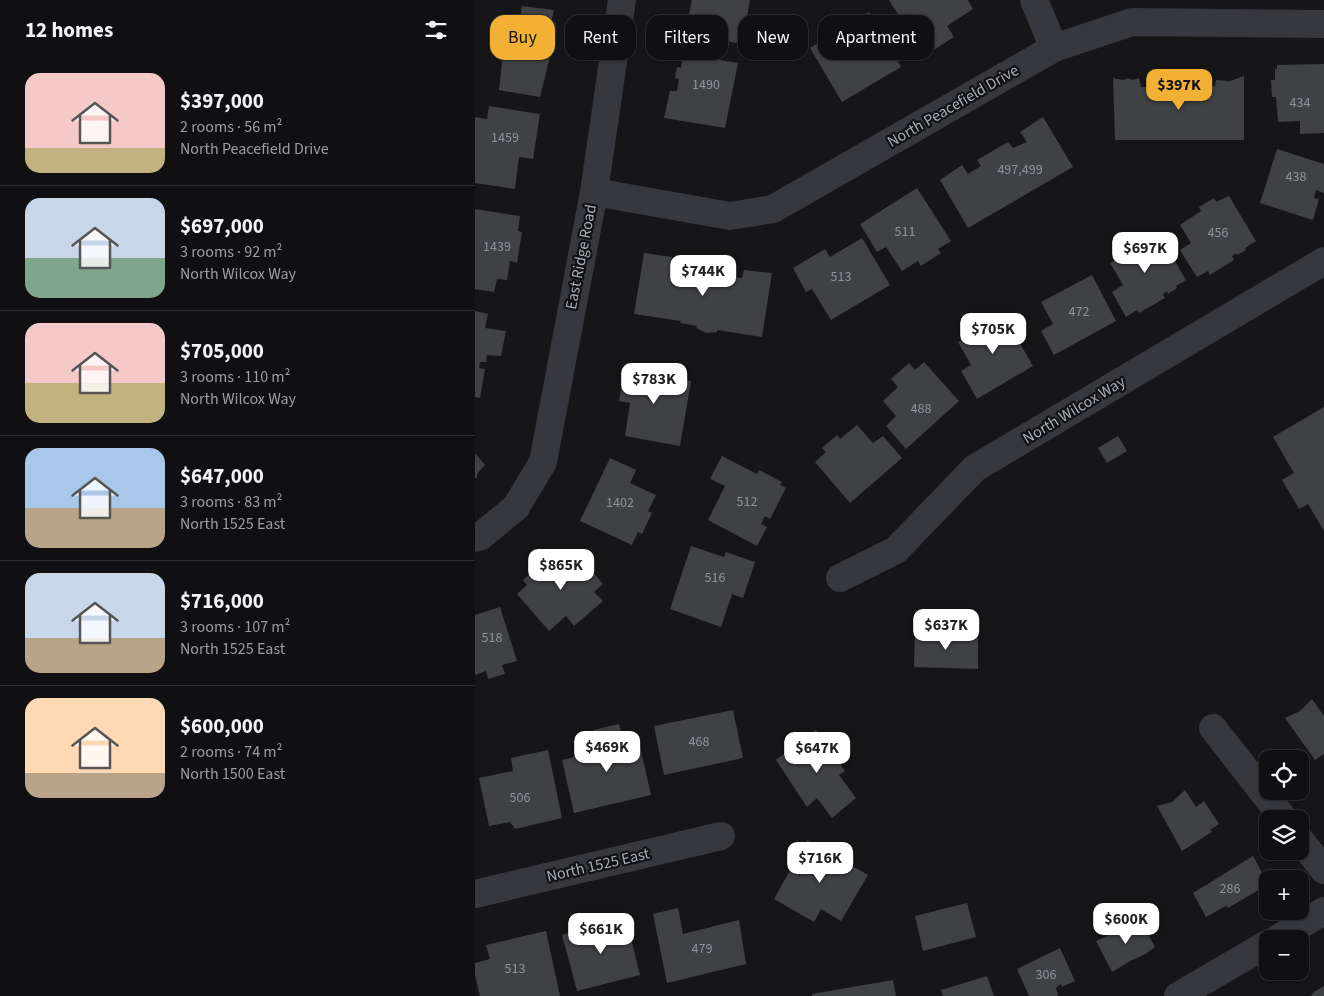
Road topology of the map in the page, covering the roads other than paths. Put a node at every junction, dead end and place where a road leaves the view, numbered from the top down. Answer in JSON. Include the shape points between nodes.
{"nodes":[{"id":1,"x":623,"y":0,"type":"edge"},
{"id":2,"x":1034,"y":0,"type":"edge"},
{"id":3,"x":1324,"y":24,"type":"edge"},
{"id":4,"x":1054,"y":48,"type":"junction"},
{"id":5,"x":594,"y":192,"type":"junction"},
{"id":6,"x":1324,"y":261,"type":"edge"},
{"id":7,"x":475,"y":538,"type":"edge"},
{"id":8,"x":840,"y":578,"type":"dead end"},
{"id":9,"x":1213,"y":728,"type":"dead end"},
{"id":10,"x":1277,"y":810,"type":"edge"},
{"id":11,"x":721,"y":836,"type":"dead end"},
{"id":12,"x":1309,"y":851,"type":"edge"},
{"id":13,"x":1324,"y":870,"type":"edge"},
{"id":14,"x":475,"y":894,"type":"edge"},
{"id":15,"x":1324,"y":911,"type":"edge"},
{"id":16,"x":1292,"y":930,"type":"edge"},
{"id":17,"x":1259,"y":949,"type":"edge"},
{"id":18,"x":1178,"y":996,"type":"edge"}],
"edges":[{"from":1,"to":5,"type":"street","name":"East Ridge Road"},
{"from":2,"to":4,"type":"street"},
{"from":3,"to":4,"type":"street","name":"North Peacefield Drive","via":[[1132,22]]},
{"from":4,"to":5,"type":"street","name":"North Peacefield Drive","via":[[773,209],[730,216]]},
{"from":5,"to":7,"type":"street","name":"East Ridge Road","via":[[543,462],[516,507]]},
{"from":6,"to":8,"type":"street","name":"North Wilcox Way","via":[[975,468],[896,550]]},
{"from":9,"to":10,"type":"street"},
{"from":11,"to":14,"type":"street","name":"North 1525 East"},
{"from":12,"to":13,"type":"street"},
{"from":15,"to":16,"type":"street"},
{"from":17,"to":18,"type":"street"}]}
